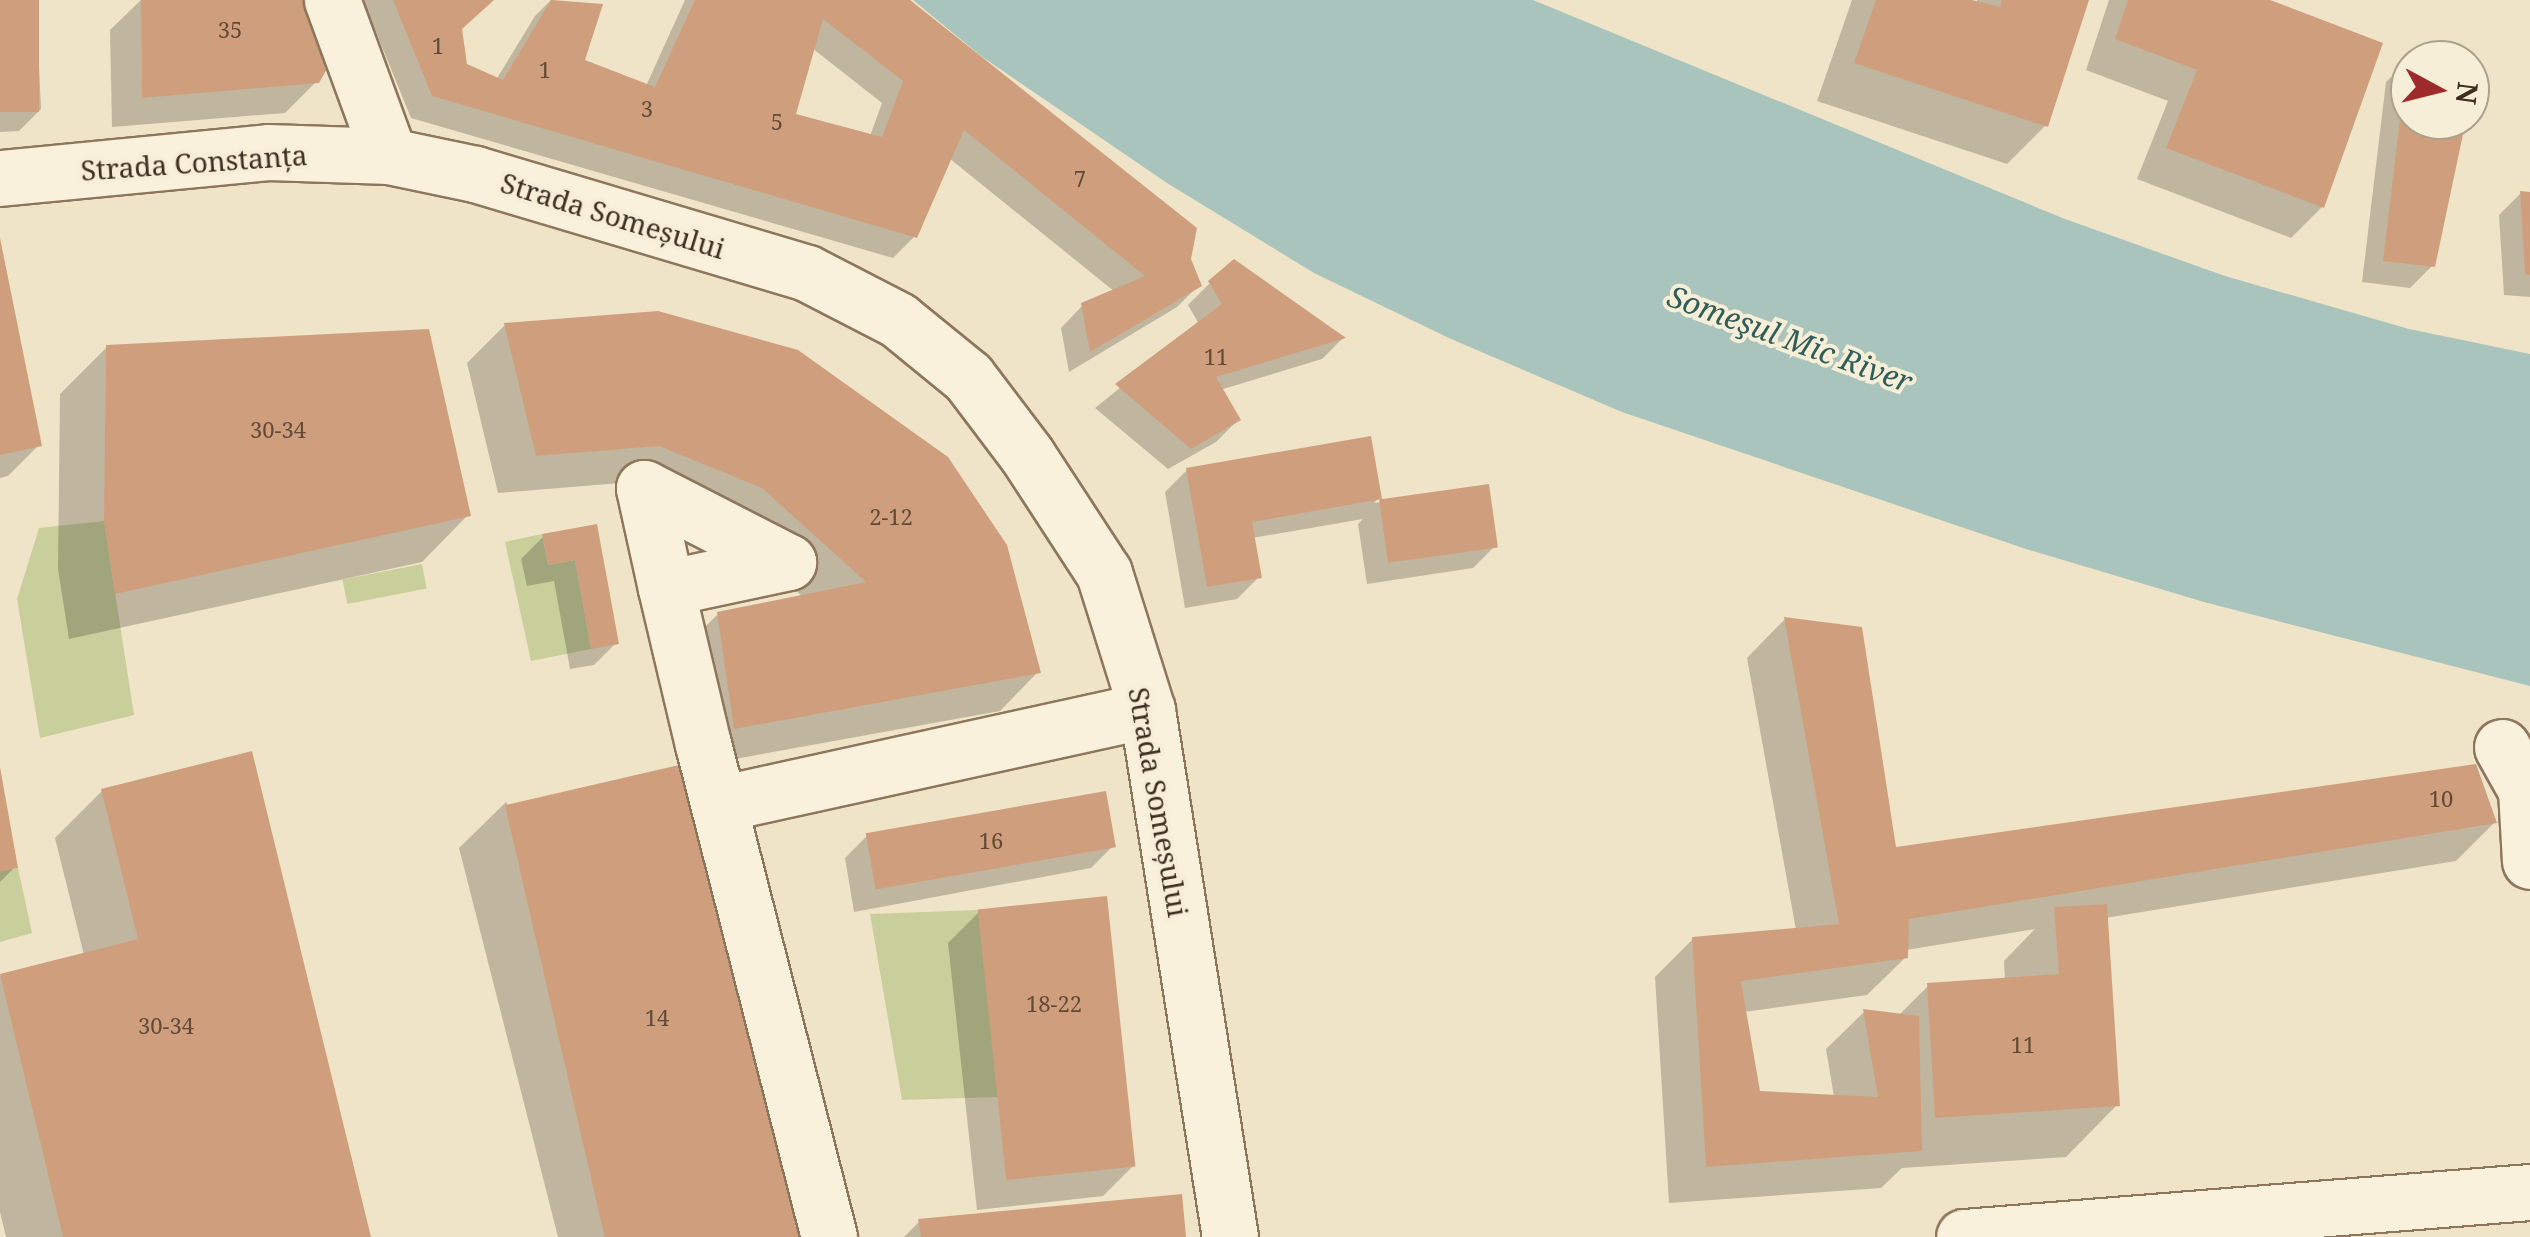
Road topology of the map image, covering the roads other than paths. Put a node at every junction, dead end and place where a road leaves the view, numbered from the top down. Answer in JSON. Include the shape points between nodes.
{"nodes":[{"id":1,"x":332,"y":0,"type":"edge"},
{"id":2,"x":389,"y":156,"type":"junction"},
{"id":3,"x":0,"y":178,"type":"edge"},
{"id":4,"x":666,"y":588,"type":"dead end"},
{"id":5,"x":1147,"y":710,"type":"junction"},
{"id":6,"x":2502,"y":746,"type":"dead end"},
{"id":7,"x":719,"y":804,"type":"junction"},
{"id":8,"x":2530,"y":861,"type":"edge"},
{"id":9,"x":2530,"y":1192,"type":"edge"},
{"id":10,"x":2146,"y":1231,"type":"edge"},
{"id":11,"x":829,"y":1237,"type":"edge"},
{"id":12,"x":1230,"y":1237,"type":"edge"},
{"id":13,"x":1964,"y":1237,"type":"edge"}],
"edges":[{"from":1,"to":2,"type":"street"},
{"from":2,"to":3,"type":"street","name":"Strada Constanța","via":[[268,152]]},
{"from":2,"to":5,"type":"street","name":"Strada Someșului","via":[[475,174],[807,273],[898,320],[968,376],[1094,558]]},
{"from":4,"to":7,"type":"street"},
{"from":5,"to":7,"type":"street"},
{"from":5,"to":12,"type":"street","name":"Strada Someșului"},
{"from":6,"to":8,"type":"street","via":[[2526,790]]},
{"from":7,"to":11,"type":"street"},
{"from":9,"to":10,"type":"street"},
{"from":10,"to":13,"type":"street"}]}
